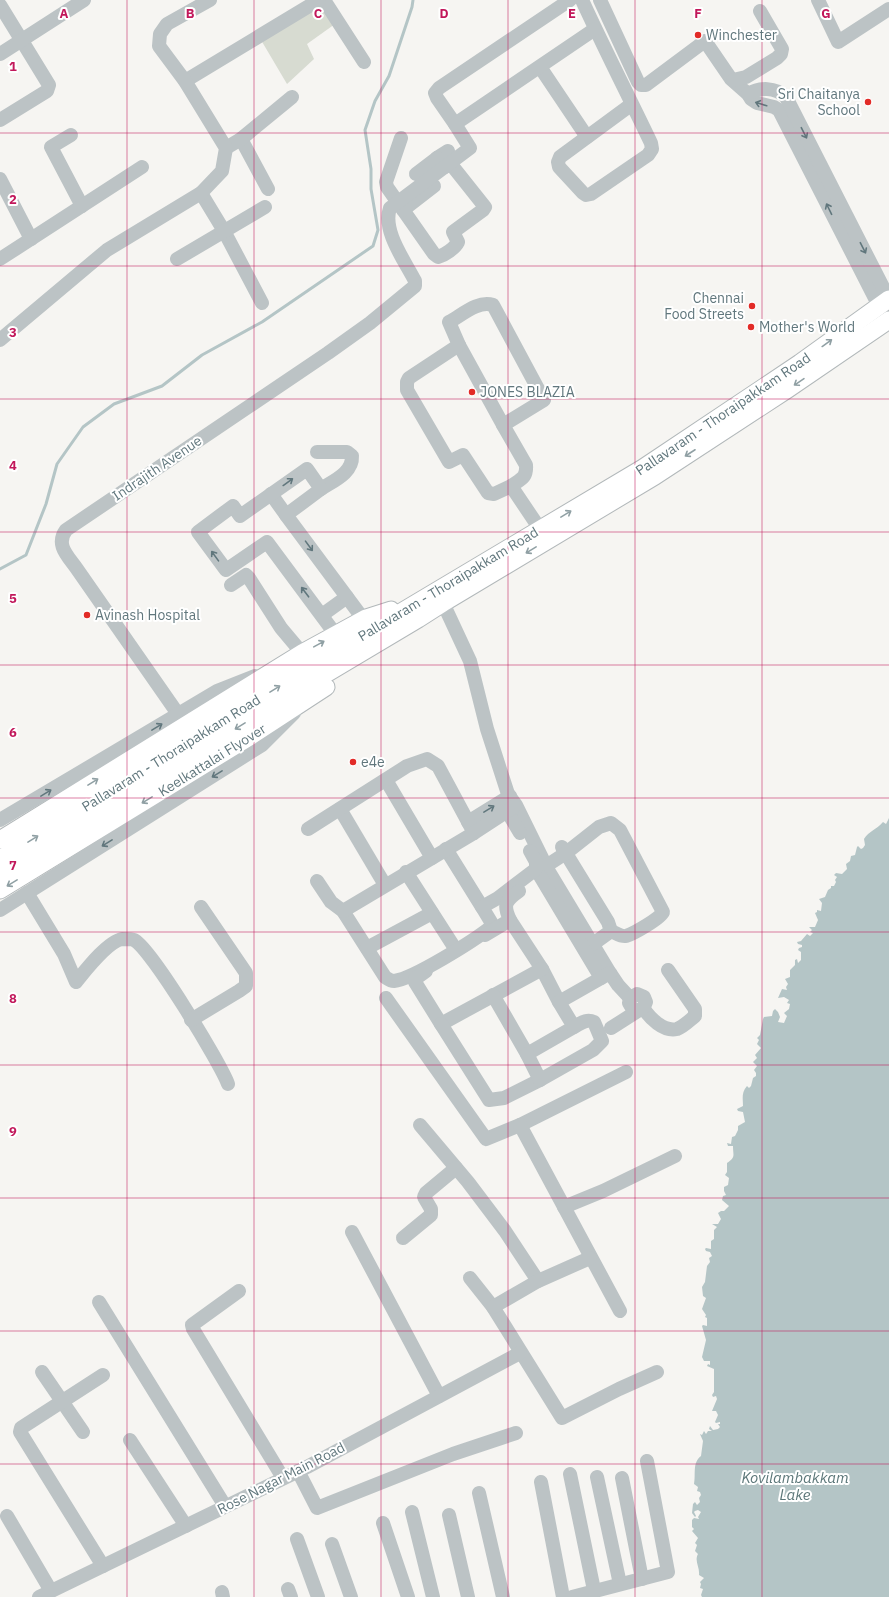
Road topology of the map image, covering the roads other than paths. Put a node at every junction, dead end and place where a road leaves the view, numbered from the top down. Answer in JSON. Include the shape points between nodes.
{"nodes":[{"id":1,"x":84,"y":0,"type":"edge"},
{"id":2,"x":210,"y":0,"type":"edge"},
{"id":3,"x":320,"y":0,"type":"edge"},
{"id":4,"x":324,"y":0,"type":"edge"},
{"id":5,"x":570,"y":0,"type":"edge"},
{"id":6,"x":582,"y":0,"type":"edge"},
{"id":7,"x":600,"y":0,"type":"edge"},
{"id":8,"x":818,"y":0,"type":"edge"},
{"id":9,"x":0,"y":5,"type":"edge"},
{"id":10,"x":889,"y":9,"type":"edge"},
{"id":11,"x":760,"y":11,"type":"dead end"},
{"id":12,"x":595,"y":29,"type":"junction"},
{"id":13,"x":21,"y":40,"type":"junction"},
{"id":14,"x":0,"y":54,"type":"edge"},
{"id":15,"x":364,"y":62,"type":"dead end"},
{"id":16,"x":540,"y":67,"type":"junction"},
{"id":17,"x":734,"y":80,"type":"junction"},
{"id":18,"x":185,"y":81,"type":"junction"},
{"id":19,"x":292,"y":97,"type":"dead end"},
{"id":20,"x":632,"y":104,"type":"junction"},
{"id":21,"x":0,"y":120,"type":"edge"},
{"id":22,"x":456,"y":124,"type":"junction"},
{"id":23,"x":71,"y":136,"type":"dead end"},
{"id":24,"x":587,"y":137,"type":"junction"},
{"id":25,"x":241,"y":138,"type":"junction"},
{"id":26,"x":401,"y":138,"type":"dead end"},
{"id":27,"x":226,"y":148,"type":"junction"},
{"id":28,"x":447,"y":162,"type":"junction"},
{"id":29,"x":142,"y":167,"type":"dead end"},
{"id":30,"x":416,"y":174,"type":"dead end"},
{"id":31,"x":0,"y":179,"type":"edge"},
{"id":32,"x":268,"y":189,"type":"dead end"},
{"id":33,"x":201,"y":192,"type":"junction"},
{"id":34,"x":82,"y":206,"type":"junction"},
{"id":35,"x":400,"y":206,"type":"junction"},
{"id":36,"x":265,"y":207,"type":"dead end"},
{"id":37,"x":224,"y":231,"type":"junction"},
{"id":38,"x":31,"y":239,"type":"junction"},
{"id":39,"x":0,"y":258,"type":"edge"},
{"id":40,"x":177,"y":259,"type":"dead end"},
{"id":41,"x":886,"y":302,"type":"edge"},
{"id":42,"x":262,"y":303,"type":"dead end"},
{"id":43,"x":889,"y":320,"type":"edge"},
{"id":44,"x":0,"y":340,"type":"edge"},
{"id":45,"x":459,"y":345,"type":"junction"},
{"id":46,"x":503,"y":425,"type":"junction"},
{"id":47,"x":317,"y":452,"type":"dead end"},
{"id":48,"x":511,"y":486,"type":"junction"},
{"id":49,"x":321,"y":489,"type":"junction"},
{"id":50,"x":271,"y":494,"type":"junction"},
{"id":51,"x":286,"y":515,"type":"junction"},
{"id":52,"x":540,"y":529,"type":"junction"},
{"id":53,"x":231,"y":585,"type":"dead end"},
{"id":54,"x":346,"y":597,"type":"junction"},
{"id":55,"x":434,"y":597,"type":"junction"},
{"id":56,"x":322,"y":615,"type":"junction"},
{"id":57,"x":418,"y":619,"type":"junction"},
{"id":58,"x":364,"y":620,"type":"junction"},
{"id":59,"x":336,"y":635,"type":"junction"},
{"id":60,"x":302,"y":654,"type":"junction"},
{"id":61,"x":284,"y":665,"type":"junction"},
{"id":62,"x":312,"y":696,"type":"junction"},
{"id":63,"x":178,"y":714,"type":"junction"},
{"id":64,"x":386,"y":780,"type":"junction"},
{"id":65,"x":511,"y":804,"type":"junction"},
{"id":66,"x":340,"y":809,"type":"junction"},
{"id":67,"x":0,"y":820,"type":"edge"},
{"id":68,"x":471,"y":827,"type":"junction"},
{"id":69,"x":308,"y":829,"type":"dead end"},
{"id":70,"x":0,"y":840,"type":"edge"},
{"id":71,"x":446,"y":849,"type":"junction"},
{"id":72,"x":564,"y":850,"type":"junction"},
{"id":73,"x":432,"y":858,"type":"junction"},
{"id":74,"x":0,"y":859,"type":"edge"},
{"id":75,"x":545,"y":871,"type":"junction"},
{"id":76,"x":406,"y":872,"type":"junction"},
{"id":77,"x":0,"y":873,"type":"edge"},
{"id":78,"x":317,"y":881,"type":"dead end"},
{"id":79,"x":385,"y":884,"type":"junction"},
{"id":80,"x":0,"y":890,"type":"edge"},
{"id":81,"x":27,"y":893,"type":"junction"},
{"id":82,"x":201,"y":907,"type":"dead end"},
{"id":83,"x":482,"y":907,"type":"junction"},
{"id":84,"x":0,"y":910,"type":"edge"},
{"id":85,"x":343,"y":911,"type":"junction"},
{"id":86,"x":432,"y":913,"type":"junction"},
{"id":87,"x":510,"y":920,"type":"junction"},
{"id":88,"x":611,"y":931,"type":"junction"},
{"id":89,"x":593,"y":944,"type":"junction"},
{"id":90,"x":367,"y":948,"type":"junction"},
{"id":91,"x":456,"y":950,"type":"junction"},
{"id":92,"x":542,"y":969,"type":"junction"},
{"id":93,"x":668,"y":970,"type":"dead end"},
{"id":94,"x":606,"y":975,"type":"junction"},
{"id":95,"x":493,"y":995,"type":"junction"},
{"id":96,"x":386,"y":998,"type":"dead end"},
{"id":97,"x":559,"y":1002,"type":"junction"},
{"id":98,"x":640,"y":1009,"type":"junction"},
{"id":99,"x":192,"y":1020,"type":"junction"},
{"id":100,"x":441,"y":1024,"type":"junction"},
{"id":101,"x":574,"y":1027,"type":"junction"},
{"id":102,"x":611,"y":1028,"type":"dead end"},
{"id":103,"x":527,"y":1054,"type":"junction"},
{"id":104,"x":626,"y":1072,"type":"dead end"},
{"id":105,"x":540,"y":1080,"type":"junction"},
{"id":106,"x":228,"y":1084,"type":"dead end"},
{"id":107,"x":520,"y":1124,"type":"junction"},
{"id":108,"x":420,"y":1125,"type":"dead end"},
{"id":109,"x":675,"y":1156,"type":"dead end"},
{"id":110,"x":456,"y":1168,"type":"junction"},
{"id":111,"x":564,"y":1207,"type":"junction"},
{"id":112,"x":352,"y":1232,"type":"dead end"},
{"id":113,"x":403,"y":1238,"type":"dead end"},
{"id":114,"x":590,"y":1258,"type":"junction"},
{"id":115,"x":470,"y":1278,"type":"dead end"},
{"id":116,"x":538,"y":1281,"type":"junction"},
{"id":117,"x":239,"y":1291,"type":"dead end"},
{"id":118,"x":99,"y":1302,"type":"dead end"},
{"id":119,"x":493,"y":1307,"type":"junction"},
{"id":120,"x":620,"y":1311,"type":"dead end"},
{"id":121,"x":520,"y":1353,"type":"junction"},
{"id":122,"x":42,"y":1372,"type":"dead end"},
{"id":123,"x":657,"y":1372,"type":"dead end"},
{"id":124,"x":103,"y":1375,"type":"dead end"},
{"id":125,"x":439,"y":1396,"type":"junction"},
{"id":126,"x":62,"y":1402,"type":"junction"},
{"id":127,"x":82,"y":1432,"type":"dead end"},
{"id":128,"x":516,"y":1433,"type":"dead end"},
{"id":129,"x":130,"y":1440,"type":"dead end"},
{"id":130,"x":647,"y":1461,"type":"dead end"},
{"id":131,"x":298,"y":1471,"type":"junction"},
{"id":132,"x":570,"y":1474,"type":"dead end"},
{"id":133,"x":597,"y":1477,"type":"dead end"},
{"id":134,"x":284,"y":1478,"type":"junction"},
{"id":135,"x":622,"y":1478,"type":"dead end"},
{"id":136,"x":541,"y":1482,"type":"dead end"},
{"id":137,"x":479,"y":1493,"type":"dead end"},
{"id":138,"x":225,"y":1506,"type":"junction"},
{"id":139,"x":412,"y":1512,"type":"dead end"},
{"id":140,"x":449,"y":1515,"type":"dead end"},
{"id":141,"x":7,"y":1516,"type":"dead end"},
{"id":142,"x":384,"y":1523,"type":"dead end"},
{"id":143,"x":186,"y":1526,"type":"junction"},
{"id":144,"x":297,"y":1539,"type":"dead end"},
{"id":145,"x":332,"y":1544,"type":"dead end"},
{"id":146,"x":103,"y":1566,"type":"junction"},
{"id":147,"x":642,"y":1579,"type":"junction"},
{"id":148,"x":620,"y":1584,"type":"junction"},
{"id":149,"x":594,"y":1590,"type":"junction"},
{"id":150,"x":45,"y":1594,"type":"edge"},
{"id":151,"x":318,"y":1597,"type":"edge"},
{"id":152,"x":351,"y":1597,"type":"edge"},
{"id":153,"x":408,"y":1597,"type":"edge"},
{"id":154,"x":433,"y":1597,"type":"edge"},
{"id":155,"x":468,"y":1597,"type":"edge"},
{"id":156,"x":502,"y":1597,"type":"edge"},
{"id":157,"x":563,"y":1597,"type":"edge"},
{"id":158,"x":572,"y":1597,"type":"edge"}],
"edges":[{"from":1,"to":13,"type":"street"},
{"from":2,"to":18,"type":"street","via":[[168,24],[160,34],[159,46]]},
{"from":3,"to":18,"type":"street"},
{"from":4,"to":15,"type":"street"},
{"from":5,"to":22,"type":"street","via":[[439,88],[435,93],[437,98]]},
{"from":6,"to":12,"type":"street"},
{"from":7,"to":17,"type":"street","via":[[638,82],[642,85],[646,85],[705,42]]},
{"from":8,"to":10,"type":"street","via":[[838,42]]},
{"from":9,"to":13,"type":"street"},
{"from":11,"to":17,"type":"street","via":[[782,49],[781,54],[746,77]]},
{"from":12,"to":16,"type":"street"},
{"from":12,"to":20,"type":"street"},
{"from":13,"to":14,"type":"street"},
{"from":13,"to":21,"type":"street","via":[[49,85],[47,91]]},
{"from":16,"to":22,"type":"street"},
{"from":16,"to":24,"type":"street"},
{"from":17,"to":41,"type":"street","via":[[756,103],[774,107],[782,114],[832,217]]},
{"from":18,"to":27,"type":"street"},
{"from":19,"to":25,"type":"street"},
{"from":20,"to":24,"type":"street"},
{"from":20,"to":24,"type":"street","via":[[652,149],[648,155],[586,195],[559,167],[558,162],[560,157]]},
{"from":22,"to":28,"type":"street","via":[[470,148]]},
{"from":23,"to":34,"type":"street","via":[[51,147]]},
{"from":25,"to":27,"type":"street"},
{"from":25,"to":32,"type":"street"},
{"from":26,"to":35,"type":"street","via":[[386,182]]},
{"from":27,"to":33,"type":"street","via":[[222,171]]},
{"from":28,"to":30,"type":"street"},
{"from":28,"to":35,"type":"street"},
{"from":28,"to":35,"type":"street","via":[[485,207],[453,232],[458,242],[456,245],[438,257]]},
{"from":29,"to":34,"type":"street"},
{"from":31,"to":38,"type":"street"},
{"from":33,"to":37,"type":"street"},
{"from":33,"to":44,"type":"street","via":[[107,250]]},
{"from":34,"to":38,"type":"street"},
{"from":35,"to":63,"type":"street","name":"Indrajith Avenue","via":[[390,208],[389,225],[415,286],[328,353],[66,530],[61,537],[62,545],[77,569]]},
{"from":36,"to":37,"type":"street"},
{"from":37,"to":40,"type":"street"},
{"from":37,"to":42,"type":"street"},
{"from":38,"to":39,"type":"street"},
{"from":52,"to":41,"type":"main road","name":"Pallavaram - Thoraipakkam Road","one_way":true,"via":[[643,468]]},
{"from":43,"to":55,"type":"main road","name":"Pallavaram - Thoraipakkam Road","one_way":true,"via":[[655,476]]},
{"from":45,"to":46,"type":"street"},
{"from":45,"to":46,"type":"street","via":[[449,322],[478,305],[486,302],[493,305],[544,400]]},
{"from":45,"to":48,"type":"street","via":[[409,378],[407,390],[449,462],[463,455],[488,493],[494,494]]},
{"from":46,"to":48,"type":"street","via":[[526,465],[527,472]]},
{"from":47,"to":49,"type":"street","via":[[346,452],[352,456],[349,469]]},
{"from":48,"to":52,"type":"street"},
{"from":50,"to":49,"type":"street","one_way":true,"via":[[307,469]]},
{"from":49,"to":51,"type":"street"},
{"from":50,"to":51,"type":"street"},
{"from":56,"to":50,"type":"street","one_way":true,"via":[[267,542],[226,570],[198,532],[233,506],[240,516]]},
{"from":51,"to":54,"type":"street","one_way":true},
{"from":52,"to":55,"type":"main road","name":"Pallavaram - Thoraipakkam Road"},
{"from":53,"to":60,"type":"street","via":[[246,575],[281,628]]},
{"from":54,"to":56,"type":"street"},
{"from":54,"to":58,"type":"street"},
{"from":55,"to":57,"type":"main road","name":"Pallavaram - Thoraipakkam Road"},
{"from":55,"to":58,"type":"main road"},
{"from":55,"to":65,"type":"street","via":[[470,661],[487,728]]},
{"from":74,"to":55,"type":"main road","name":"Pallavaram - Thoraipakkam Road","one_way":true,"via":[[299,673]]},
{"from":56,"to":59,"type":"street"},
{"from":57,"to":62,"type":"main road","name":"Keelkattalai Flyover","via":[[354,668]]},
{"from":57,"to":77,"type":"main road","name":"Pallavaram - Thoraipakkam Road","one_way":true},
{"from":58,"to":59,"type":"main road"},
{"from":60,"to":59,"type":"main road","one_way":true},
{"from":60,"to":61,"type":"main road"},
{"from":61,"to":63,"type":"street","via":[[217,691]]},
{"from":70,"to":61,"type":"main road","one_way":true},
{"from":62,"to":80,"type":"main road","name":"Keelkattalai Flyover","one_way":true},
{"from":62,"to":81,"type":"street","one_way":true,"via":[[262,745]]},
{"from":67,"to":63,"type":"street","one_way":true},
{"from":64,"to":66,"type":"street"},
{"from":64,"to":68,"type":"street","via":[[407,766],[427,758],[438,766]]},
{"from":64,"to":73,"type":"street"},
{"from":65,"to":68,"type":"street"},
{"from":65,"to":75,"type":"street"},
{"from":65,"to":83,"type":"street","via":[[536,862],[536,869]]},
{"from":66,"to":69,"type":"street"},
{"from":66,"to":79,"type":"street"},
{"from":68,"to":71,"type":"street"},
{"from":71,"to":73,"type":"street"},
{"from":71,"to":83,"type":"street"},
{"from":72,"to":75,"type":"street"},
{"from":72,"to":88,"type":"street"},
{"from":72,"to":88,"type":"street","via":[[599,826],[611,822],[620,830],[663,912],[627,936]]},
{"from":73,"to":76,"type":"street"},
{"from":75,"to":87,"type":"street","via":[[505,904]]},
{"from":75,"to":89,"type":"street"},
{"from":75,"to":94,"type":"street"},
{"from":76,"to":79,"type":"street"},
{"from":76,"to":86,"type":"street"},
{"from":78,"to":85,"type":"street","via":[[331,902]]},
{"from":79,"to":85,"type":"street"},
{"from":81,"to":84,"type":"street"},
{"from":81,"to":99,"type":"street","via":[[64,954],[76,982],[105,949],[122,939],[134,940],[150,956]]},
{"from":82,"to":99,"type":"street","via":[[246,973],[247,980],[246,986]]},
{"from":83,"to":91,"type":"street","via":[[491,922],[491,927]]},
{"from":85,"to":90,"type":"street"},
{"from":86,"to":90,"type":"street"},
{"from":86,"to":91,"type":"street"},
{"from":87,"to":92,"type":"street"},
{"from":87,"to":100,"type":"street","via":[[415,979]]},
{"from":88,"to":89,"type":"street"},
{"from":89,"to":94,"type":"street"},
{"from":90,"to":91,"type":"street","via":[[385,977],[394,981],[416,974]]},
{"from":92,"to":95,"type":"street"},
{"from":92,"to":97,"type":"street"},
{"from":93,"to":98,"type":"street","via":[[695,1009],[695,1016],[677,1029],[667,1028]]},
{"from":94,"to":97,"type":"street"},
{"from":94,"to":98,"type":"street","via":[[630,998],[637,994],[642,995],[646,1002]]},
{"from":95,"to":100,"type":"street"},
{"from":95,"to":103,"type":"street"},
{"from":96,"to":107,"type":"street","via":[[486,1139]]},
{"from":97,"to":101,"type":"street"},
{"from":98,"to":102,"type":"street"},
{"from":99,"to":106,"type":"street","via":[[225,1074]]},
{"from":100,"to":105,"type":"street","via":[[489,1100],[504,1098]]},
{"from":101,"to":103,"type":"street"},
{"from":101,"to":105,"type":"street","via":[[590,1020],[594,1022],[602,1041],[593,1050]]},
{"from":103,"to":105,"type":"street"},
{"from":104,"to":107,"type":"street"},
{"from":107,"to":111,"type":"street"},
{"from":108,"to":110,"type":"street"},
{"from":109,"to":111,"type":"street"},
{"from":110,"to":113,"type":"street","via":[[426,1193],[424,1197],[431,1215]]},
{"from":110,"to":116,"type":"street","via":[[505,1231]]},
{"from":111,"to":114,"type":"street"},
{"from":112,"to":125,"type":"street"},
{"from":114,"to":116,"type":"street"},
{"from":114,"to":120,"type":"street"},
{"from":115,"to":119,"type":"street"},
{"from":116,"to":119,"type":"street"},
{"from":117,"to":134,"type":"street","via":[[192,1324],[193,1330]]},
{"from":118,"to":138,"type":"street"},
{"from":119,"to":121,"type":"street"},
{"from":121,"to":123,"type":"street","via":[[562,1418]]},
{"from":121,"to":125,"type":"street","name":"Rose Nagar Main Road"},
{"from":122,"to":126,"type":"street"},
{"from":124,"to":126,"type":"street"},
{"from":125,"to":131,"type":"street","name":"Rose Nagar Main Road"},
{"from":126,"to":127,"type":"street"},
{"from":126,"to":146,"type":"street","via":[[21,1428],[20,1432]]},
{"from":128,"to":131,"type":"street","via":[[453,1454],[317,1508]]},
{"from":129,"to":143,"type":"street"},
{"from":130,"to":147,"type":"street","via":[[668,1572]]},
{"from":131,"to":134,"type":"street","name":"Rose Nagar Main Road"},
{"from":132,"to":149,"type":"street"},
{"from":133,"to":148,"type":"street"},
{"from":134,"to":138,"type":"street","name":"Rose Nagar Main Road"},
{"from":135,"to":147,"type":"street"},
{"from":136,"to":157,"type":"street"},
{"from":137,"to":156,"type":"street"},
{"from":138,"to":143,"type":"street","name":"Rose Nagar Main Road"},
{"from":139,"to":154,"type":"street"},
{"from":140,"to":155,"type":"street"},
{"from":141,"to":150,"type":"street"},
{"from":142,"to":153,"type":"street"},
{"from":143,"to":146,"type":"street","name":"Rose Nagar Main Road"},
{"from":144,"to":151,"type":"street"},
{"from":145,"to":152,"type":"street"},
{"from":146,"to":150,"type":"street","name":"Rose Nagar Main Road"},
{"from":147,"to":148,"type":"street"},
{"from":148,"to":149,"type":"street"},
{"from":149,"to":158,"type":"street"}]}
